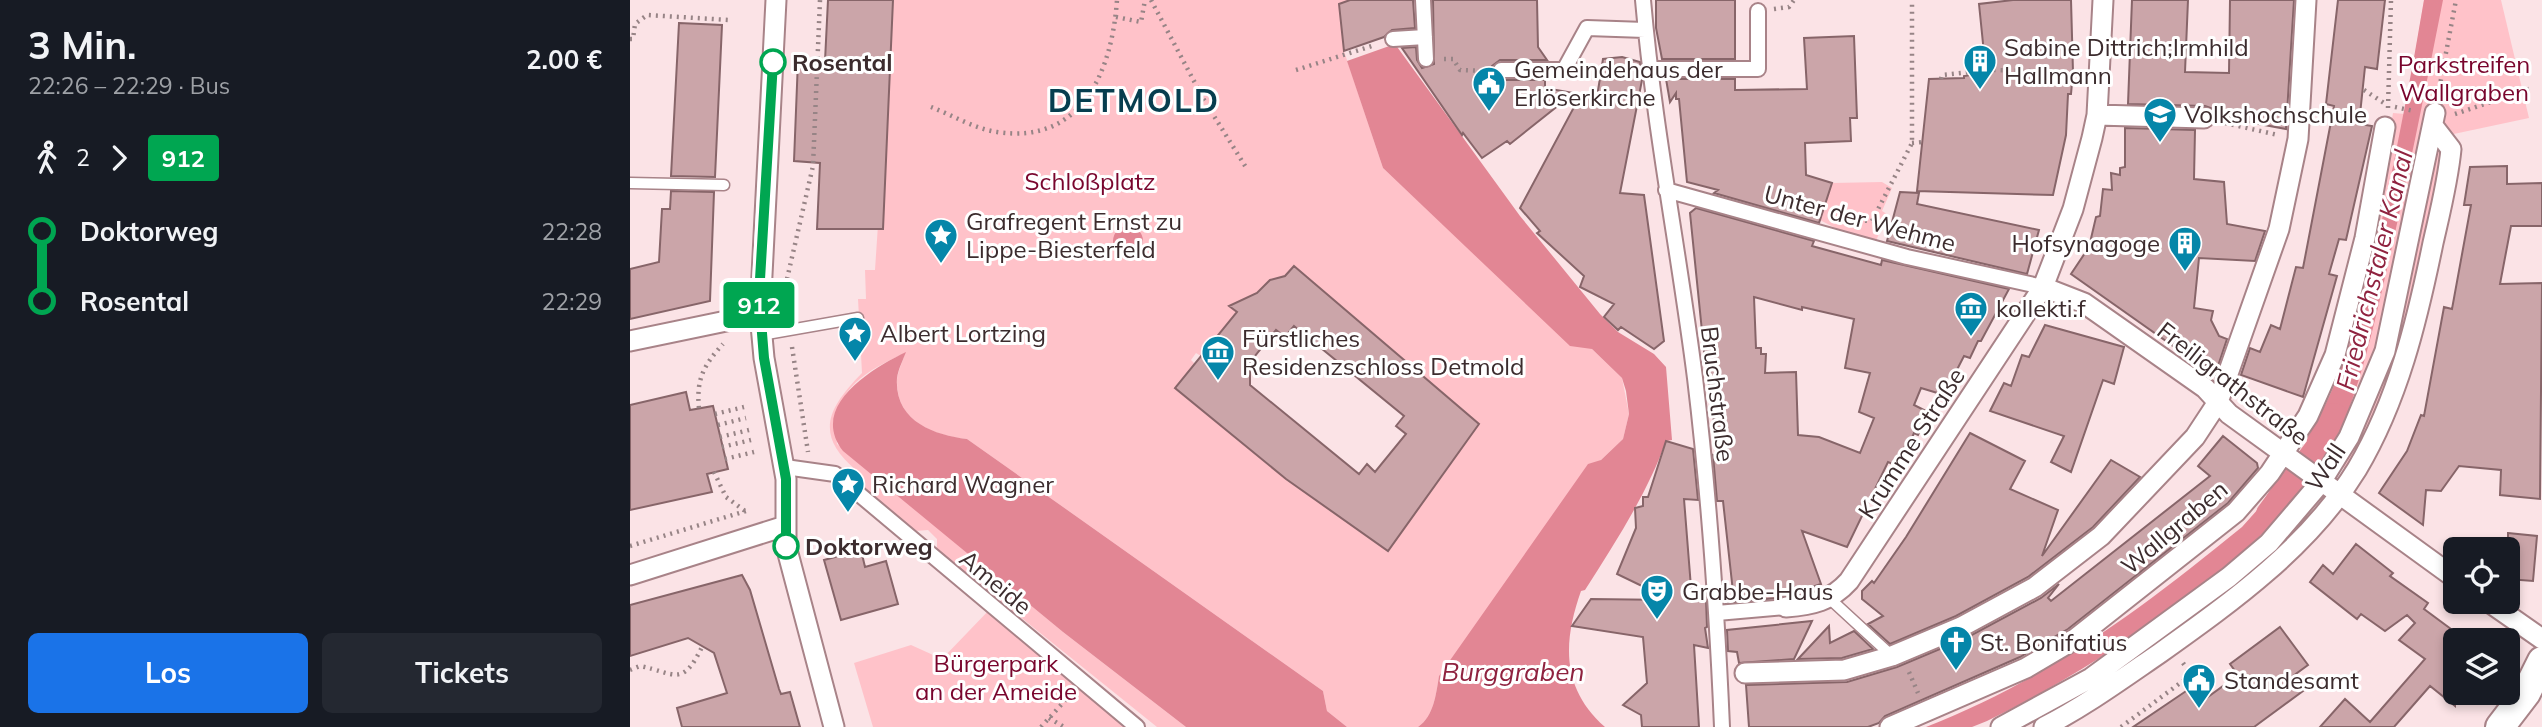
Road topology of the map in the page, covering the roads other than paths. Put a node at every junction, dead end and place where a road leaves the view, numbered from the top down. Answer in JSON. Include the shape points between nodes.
{"nodes":[{"id":1,"x":776,"y":0,"type":"edge"},
{"id":2,"x":1423,"y":0,"type":"edge"},
{"id":3,"x":1643,"y":0,"type":"edge"},
{"id":4,"x":2103,"y":0,"type":"edge"},
{"id":5,"x":2306,"y":0,"type":"edge"},
{"id":6,"x":1758,"y":11,"type":"dead end"},
{"id":7,"x":1646,"y":30,"type":"junction"},
{"id":8,"x":1425,"y":37,"type":"junction"},
{"id":9,"x":1393,"y":39,"type":"road end"},
{"id":10,"x":1426,"y":59,"type":"road end"},
{"id":11,"x":1650,"y":69,"type":"junction"},
{"id":12,"x":1501,"y":70,"type":"road end"},
{"id":13,"x":2097,"y":115,"type":"junction"},
{"id":14,"x":2204,"y":118,"type":"road end"},
{"id":15,"x":2385,"y":127,"type":"road end"},
{"id":16,"x":630,"y":183,"type":"edge"},
{"id":17,"x":724,"y":185,"type":"dead end"},
{"id":18,"x":1666,"y":190,"type":"junction"},
{"id":19,"x":2043,"y":287,"type":"junction"},
{"id":20,"x":760,"y":314,"type":"junction"},
{"id":21,"x":858,"y":318,"type":"dead end"},
{"id":22,"x":761,"y":335,"type":"junction"},
{"id":23,"x":630,"y":341,"type":"edge"},
{"id":24,"x":2218,"y":402,"type":"junction"},
{"id":25,"x":2287,"y":456,"type":"junction"},
{"id":26,"x":785,"y":467,"type":"junction"},
{"id":27,"x":2317,"y":479,"type":"junction"},
{"id":28,"x":2338,"y":494,"type":"junction"},
{"id":29,"x":785,"y":526,"type":"junction"},
{"id":30,"x":2443,"y":569,"type":"edge"},
{"id":31,"x":630,"y":575,"type":"edge"},
{"id":32,"x":1829,"y":598,"type":"junction"},
{"id":33,"x":1786,"y":607,"type":"joint"},
{"id":34,"x":1717,"y":613,"type":"junction"},
{"id":35,"x":2506,"y":614,"type":"edge"},
{"id":36,"x":2542,"y":639,"type":"edge"},
{"id":37,"x":1892,"y":656,"type":"junction"},
{"id":38,"x":2542,"y":661,"type":"edge"},
{"id":39,"x":1745,"y":673,"type":"joint"},
{"id":40,"x":1720,"y":675,"type":"junction"},
{"id":41,"x":2052,"y":719,"type":"edge"},
{"id":42,"x":834,"y":727,"type":"edge"},
{"id":43,"x":1137,"y":727,"type":"edge"},
{"id":44,"x":1722,"y":727,"type":"edge"},
{"id":45,"x":1890,"y":727,"type":"edge"},
{"id":46,"x":2001,"y":727,"type":"edge"},
{"id":47,"x":2500,"y":727,"type":"edge"}],
"edges":[{"from":1,"to":20,"type":"street"},
{"from":2,"to":8,"type":"street"},
{"from":3,"to":7,"type":"street","name":"Bruchstraße"},
{"from":4,"to":13,"type":"street","name":"Krumme Straße"},
{"from":5,"to":24,"type":"street","via":[[2298,139],[2279,229]]},
{"from":6,"to":11,"type":"street","via":[[1758,69]]},
{"from":7,"to":11,"type":"street","name":"Bruchstraße"},
{"from":7,"to":12,"type":"street","via":[[1587,29],[1564,70]]},
{"from":8,"to":9,"type":"street"},
{"from":8,"to":10,"type":"street"},
{"from":11,"to":18,"type":"street","name":"Bruchstraße"},
{"from":13,"to":14,"type":"street"},
{"from":13,"to":19,"type":"street","name":"Krumme Straße","via":[[2073,209]]},
{"from":15,"to":25,"type":"street","name":"Wallgraben","via":[[2365,238],[2335,355]]},
{"from":16,"to":17,"type":"lane"},
{"from":18,"to":19,"type":"street","name":"Unter der Wehme","via":[[1908,257]]},
{"from":18,"to":34,"type":"street","name":"Bruchstraße","via":[[1695,377]]},
{"from":19,"to":24,"type":"street","name":"Freiligrathstraße","via":[[2084,303],[2205,388]]},
{"from":19,"to":32,"type":"street","name":"Krumme Straße","via":[[1849,581]]},
{"from":20,"to":22,"type":"street"},
{"from":20,"to":23,"type":"street"},
{"from":21,"to":22,"type":"lane"},
{"from":22,"to":26,"type":"street"},
{"from":24,"to":25,"type":"street","name":"Freiligrathstraße"},
{"from":24,"to":37,"type":"street","via":[[2195,437],[2101,536],[2035,587],[1961,627]]},
{"from":25,"to":27,"type":"street","name":"Freiligrathstraße"},
{"from":25,"to":45,"type":"street","name":"Wallgraben","via":[[2235,512],[2075,639],[2026,668]]},
{"from":26,"to":29,"type":"street"},
{"from":26,"to":43,"type":"street","name":"Ameide","via":[[835,474]]},
{"from":27,"to":28,"type":"street","name":"Freiligrathstraße"},
{"from":27,"to":28,"type":"street","name":"Wall","via":[[2349,437],[2385,351],[2434,120],[2451,149],[2417,324],[2386,410],[2356,470]]},
{"from":27,"to":41,"type":"street","name":"Wall","via":[[2269,543]]},
{"from":28,"to":30,"type":"street","name":"Freiligrathstraße"},
{"from":28,"to":41,"type":"street","name":"Wall","via":[[2277,563],[2098,697]]},
{"from":29,"to":31,"type":"street"},
{"from":29,"to":42,"type":"street","via":[[791,568]]},
{"from":32,"to":33,"type":"street"},
{"from":32,"to":37,"type":"lane"},
{"from":33,"to":34,"type":"street"},
{"from":34,"to":40,"type":"street","name":"Bruchstraße"},
{"from":35,"to":36,"type":"street"},
{"from":37,"to":39,"type":"street","via":[[1844,670]]},
{"from":38,"to":47,"type":"main road","via":[[2526,693]]},
{"from":39,"to":40,"type":"street"},
{"from":40,"to":44,"type":"street","name":"Bruchstraße"},
{"from":41,"to":46,"type":"street","name":"Wall"}]}
